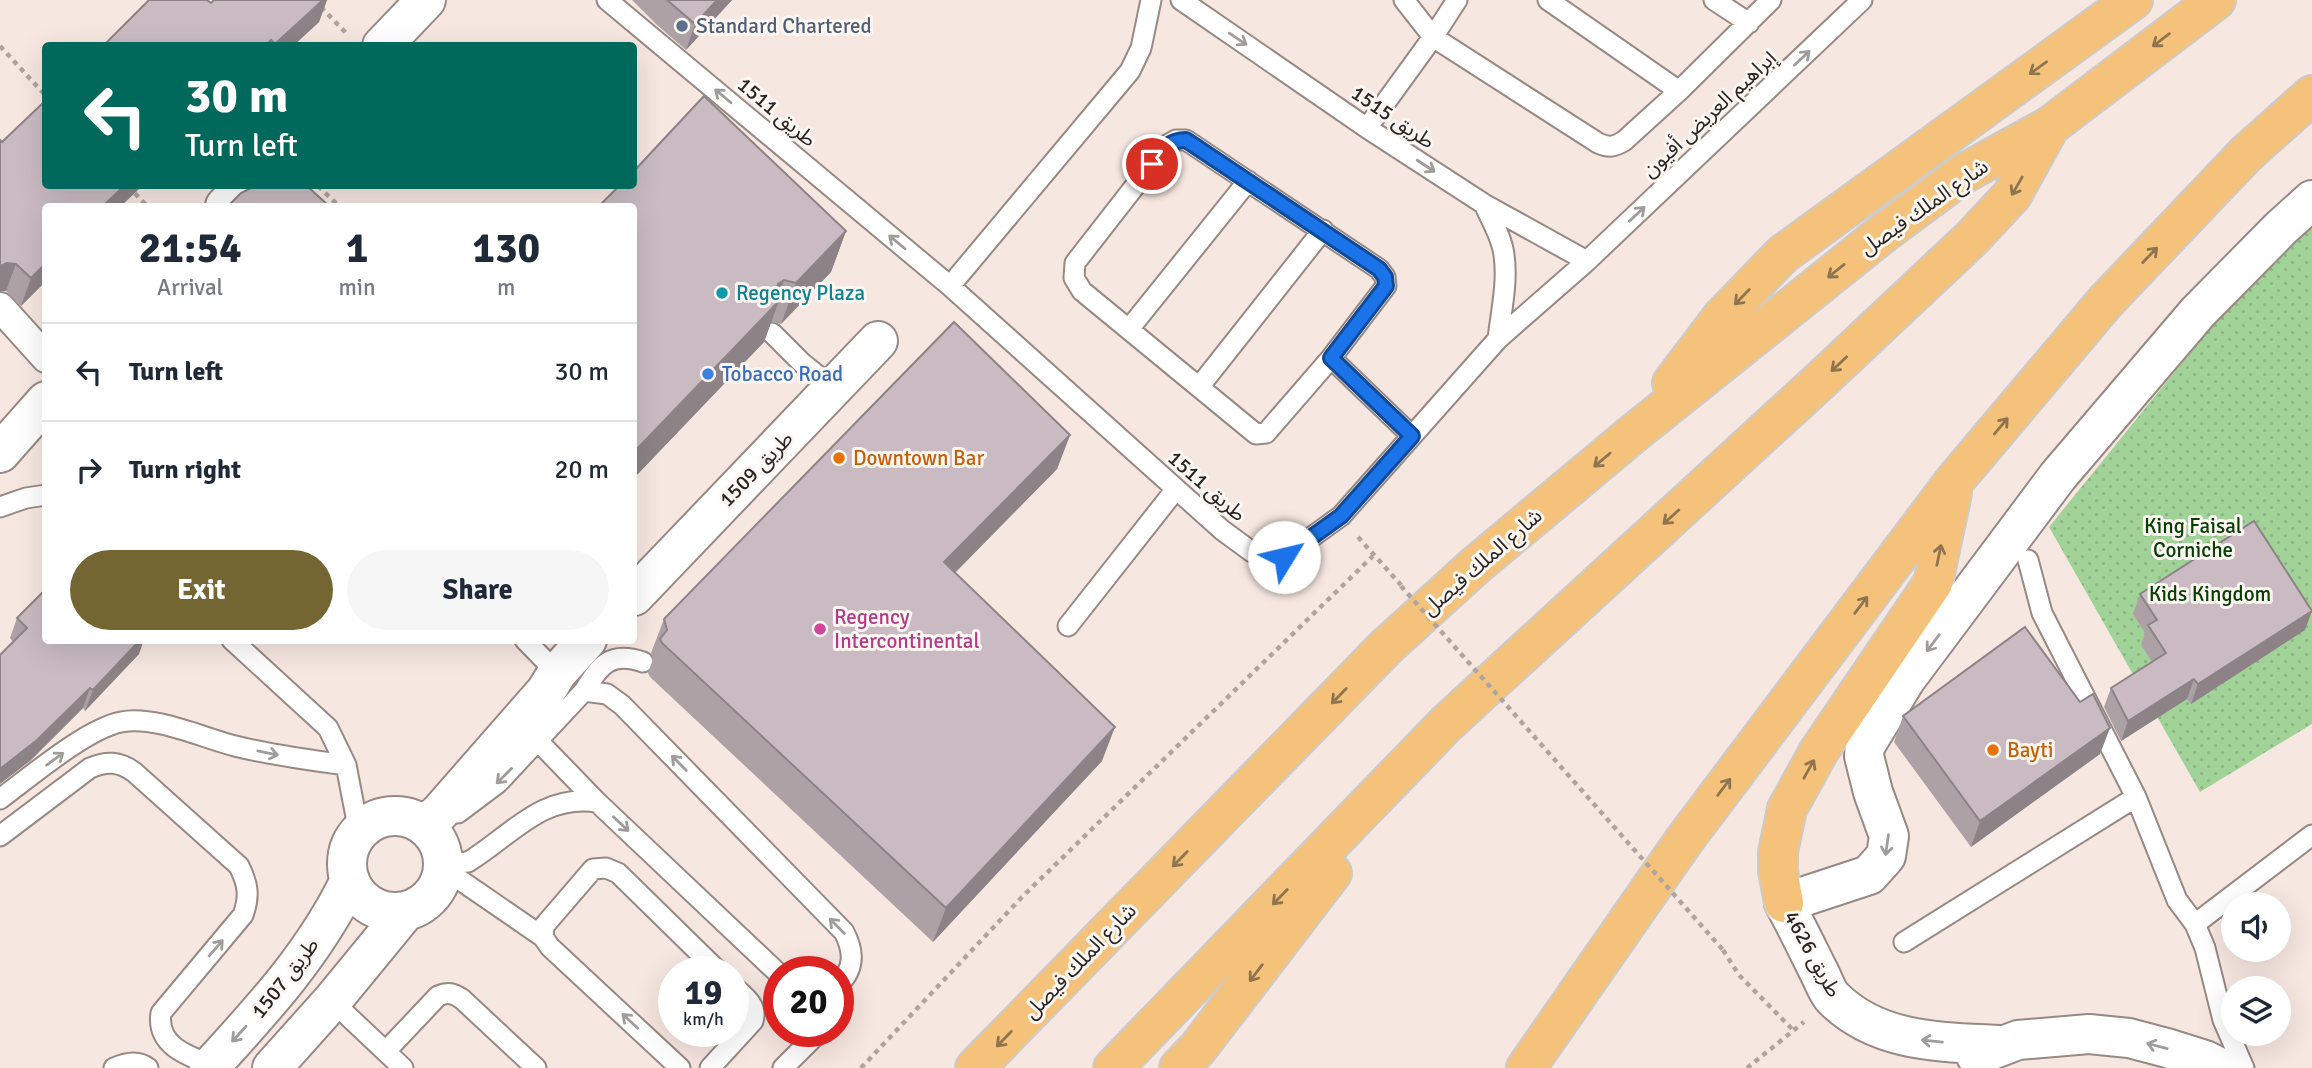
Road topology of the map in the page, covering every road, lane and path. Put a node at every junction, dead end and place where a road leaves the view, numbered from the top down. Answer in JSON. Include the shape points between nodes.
{"nodes":[{"id":1,"x":314,"y":0,"type":"edge"},
{"id":2,"x":426,"y":0,"type":"edge"},
{"id":3,"x":607,"y":0,"type":"edge"},
{"id":4,"x":1152,"y":0,"type":"edge"},
{"id":5,"x":1181,"y":0,"type":"edge"},
{"id":6,"x":1404,"y":0,"type":"edge"},
{"id":7,"x":1457,"y":0,"type":"edge"},
{"id":8,"x":1548,"y":0,"type":"edge"},
{"id":9,"x":1714,"y":0,"type":"edge"},
{"id":10,"x":1771,"y":0,"type":"edge"},
{"id":11,"x":1862,"y":0,"type":"edge"},
{"id":12,"x":2086,"y":0,"type":"edge"},
{"id":13,"x":2133,"y":0,"type":"edge"},
{"id":14,"x":2216,"y":0,"type":"edge"},
{"id":15,"x":1749,"y":23,"type":"junction"},
{"id":16,"x":1433,"y":37,"type":"junction"},
{"id":17,"x":365,"y":41,"type":"edge"},
{"id":18,"x":2075,"y":41,"type":"junction"},
{"id":19,"x":0,"y":46,"type":"edge"},
{"id":20,"x":1679,"y":91,"type":"junction"},
{"id":21,"x":42,"y":92,"type":"edge"},
{"id":22,"x":2312,"y":95,"type":"edge"},
{"id":23,"x":2050,"y":126,"type":"junction"},
{"id":24,"x":1367,"y":128,"type":"junction"},
{"id":25,"x":1248,"y":181,"type":"junction"},
{"id":26,"x":131,"y":189,"type":"edge"},
{"id":27,"x":242,"y":189,"type":"edge"},
{"id":28,"x":321,"y":189,"type":"edge"},
{"id":29,"x":2312,"y":200,"type":"edge"},
{"id":30,"x":144,"y":203,"type":"edge"},
{"id":31,"x":228,"y":203,"type":"edge"},
{"id":32,"x":336,"y":203,"type":"edge"},
{"id":33,"x":1484,"y":204,"type":"junction"},
{"id":34,"x":1323,"y":230,"type":"junction"},
{"id":35,"x":1587,"y":261,"type":"junction"},
{"id":36,"x":950,"y":286,"type":"junction"},
{"id":37,"x":0,"y":307,"type":"edge"},
{"id":38,"x":1129,"y":329,"type":"junction"},
{"id":39,"x":772,"y":333,"type":"edge"},
{"id":40,"x":1498,"y":339,"type":"junction"},
{"id":41,"x":878,"y":341,"type":"dead end"},
{"id":42,"x":42,"y":354,"type":"edge"},
{"id":43,"x":1331,"y":358,"type":"junction"},
{"id":44,"x":1199,"y":387,"type":"junction"},
{"id":45,"x":833,"y":388,"type":"junction"},
{"id":46,"x":42,"y":406,"type":"edge"},
{"id":47,"x":1634,"y":433,"type":"junction"},
{"id":48,"x":1412,"y":436,"type":"junction"},
{"id":49,"x":0,"y":453,"type":"edge"},
{"id":50,"x":1955,"y":480,"type":"junction"},
{"id":51,"x":1176,"y":489,"type":"junction"},
{"id":52,"x":42,"y":496,"type":"edge"},
{"id":53,"x":0,"y":507,"type":"edge"},
{"id":54,"x":2016,"y":554,"type":"junction"},
{"id":55,"x":637,"y":593,"type":"edge"},
{"id":56,"x":1068,"y":626,"type":"dead end"},
{"id":57,"x":236,"y":644,"type":"edge"},
{"id":58,"x":528,"y":644,"type":"edge"},
{"id":59,"x":585,"y":644,"type":"edge"},
{"id":60,"x":643,"y":662,"type":"dead end"},
{"id":61,"x":571,"y":682,"type":"junction"},
{"id":62,"x":1446,"y":724,"type":"junction"},
{"id":63,"x":537,"y":741,"type":"junction"},
{"id":64,"x":345,"y":765,"type":"junction"},
{"id":65,"x":2136,"y":797,"type":"junction"},
{"id":66,"x":0,"y":799,"type":"edge"},
{"id":67,"x":597,"y":802,"type":"junction"},
{"id":68,"x":359,"y":832,"type":"junction"},
{"id":69,"x":2312,"y":835,"type":"edge"},
{"id":70,"x":0,"y":836,"type":"edge"},
{"id":71,"x":432,"y":841,"type":"junction"},
{"id":72,"x":350,"y":880,"type":"junction"},
{"id":73,"x":1784,"y":903,"type":"junction"},
{"id":74,"x":405,"y":912,"type":"junction"},
{"id":75,"x":2195,"y":924,"type":"junction"},
{"id":76,"x":543,"y":937,"type":"junction"},
{"id":77,"x":1904,"y":942,"type":"dead end"},
{"id":78,"x":703,"y":956,"type":"edge"},
{"id":79,"x":852,"y":956,"type":"edge"},
{"id":80,"x":763,"y":959,"type":"edge"},
{"id":81,"x":1832,"y":997,"type":"junction"},
{"id":82,"x":332,"y":1001,"type":"junction"},
{"id":83,"x":749,"y":1001,"type":"edge"},
{"id":84,"x":749,"y":1025,"type":"edge"},
{"id":85,"x":1794,"y":1031,"type":"junction"},
{"id":86,"x":2000,"y":1045,"type":"junction"},
{"id":87,"x":729,"y":1047,"type":"edge"},
{"id":88,"x":804,"y":1047,"type":"edge"},
{"id":89,"x":386,"y":1051,"type":"junction"},
{"id":90,"x":210,"y":1067,"type":"edge"},
{"id":91,"x":114,"y":1068,"type":"edge"},
{"id":92,"x":148,"y":1068,"type":"edge"},
{"id":93,"x":272,"y":1068,"type":"edge"},
{"id":94,"x":403,"y":1068,"type":"edge"},
{"id":95,"x":536,"y":1068,"type":"edge"},
{"id":96,"x":680,"y":1068,"type":"edge"},
{"id":97,"x":710,"y":1068,"type":"edge"},
{"id":98,"x":783,"y":1068,"type":"edge"},
{"id":99,"x":861,"y":1068,"type":"edge"},
{"id":100,"x":975,"y":1068,"type":"edge"},
{"id":101,"x":1113,"y":1068,"type":"edge"},
{"id":102,"x":1179,"y":1068,"type":"edge"},
{"id":103,"x":1527,"y":1068,"type":"edge"},
{"id":104,"x":1748,"y":1068,"type":"edge"},
{"id":105,"x":1948,"y":1068,"type":"edge"},
{"id":106,"x":2221,"y":1068,"type":"edge"},
{"id":107,"x":2244,"y":1068,"type":"edge"}],
"edges":[{"from":1,"to":17,"type":"path"},
{"from":2,"to":17,"type":"street"},
{"from":36,"to":3,"type":"lane","name":"طريق 1511","one_way":true},
{"from":4,"to":36,"type":"lane","via":[[1141,48],[1129,71]]},
{"from":5,"to":24,"type":"lane","name":"طريق 1515","one_way":true},
{"from":6,"to":16,"type":"lane"},
{"from":7,"to":16,"type":"lane"},
{"from":8,"to":20,"type":"lane"},
{"from":9,"to":15,"type":"lane"},
{"from":10,"to":15,"type":"lane"},
{"from":35,"to":11,"type":"lane","name":"إبراهيم العريض أفيون","one_way":true},
{"from":12,"to":18,"type":"highway"},
{"from":13,"to":18,"type":"highway"},
{"from":14,"to":23,"type":"highway","name":"شارع الملك فيصل","one_way":true},
{"from":15,"to":20,"type":"lane"},
{"from":16,"to":20,"type":"lane","via":[[1607,147],[1624,141]]},
{"from":16,"to":24,"type":"lane"},
{"from":18,"to":47,"type":"highway","one_way":true,"via":[[1783,254],[1722,317]]},
{"from":19,"to":21,"type":"path"},
{"from":50,"to":22,"type":"highway","one_way":true,"via":[[2106,301],[2246,154]]},
{"from":23,"to":47,"type":"highway","name":"شارع الملك فيصل","one_way":true,"via":[[1963,174],[1908,214]]},
{"from":23,"to":62,"type":"highway","name":"شارع الملك فيصل","one_way":true,"via":[[2012,195],[1972,238]]},
{"from":24,"to":33,"type":"lane","name":"طريق 1515","one_way":true},
{"from":25,"to":34,"type":"lane"},
{"from":25,"to":38,"type":"lane"},
{"from":25,"to":38,"type":"lane","via":[[1186,140],[1167,145],[1075,263],[1077,285]]},
{"from":26,"to":30,"type":"path"},
{"from":27,"to":31,"type":"street"},
{"from":28,"to":32,"type":"path"},
{"from":29,"to":54,"type":"street","via":[[2198,312],[2058,476]]},
{"from":33,"to":35,"type":"lane","name":"طريق 1515"},
{"from":33,"to":40,"type":"lane","via":[[1504,255]]},
{"from":34,"to":43,"type":"lane","via":[[1379,269],[1386,286]]},
{"from":34,"to":44,"type":"lane"},
{"from":35,"to":40,"type":"lane","name":"طريق 1511"},
{"from":36,"to":51,"type":"lane","name":"طريق 1511"},
{"from":37,"to":42,"type":"street"},
{"from":38,"to":44,"type":"lane"},
{"from":39,"to":45,"type":"lane"},
{"from":40,"to":48,"type":"lane","name":"طريق 1511"},
{"from":41,"to":45,"type":"street","name":"طريق 1509"},
{"from":43,"to":44,"type":"lane","via":[[1266,433],[1256,434]]},
{"from":43,"to":48,"type":"lane"},
{"from":45,"to":55,"type":"street","name":"طريق 1509"},
{"from":46,"to":49,"type":"street"},
{"from":47,"to":100,"type":"highway","name":"شارع الملك فيصل","one_way":true,"via":[[1476,565],[1387,647]]},
{"from":48,"to":51,"type":"lane","name":"طريق 1511","via":[[1341,516],[1284,557],[1252,552]]},
{"from":73,"to":50,"type":"highway","one_way":true,"via":[[1778,852],[1787,809],[1819,751],[1933,583]]},
{"from":103,"to":50,"type":"highway","one_way":true,"via":[[1684,842]]},
{"from":51,"to":56,"type":"lane"},
{"from":52,"to":53,"type":"lane"},
{"from":54,"to":65,"type":"lane"},
{"from":54,"to":73,"type":"street","one_way":true,"via":[[1906,679],[1865,746],[1873,792],[1889,836],[1886,856],[1869,874]]},
{"from":57,"to":64,"type":"lane","via":[[328,728]]},
{"from":58,"to":61,"type":"lane"},
{"from":59,"to":61,"type":"street"},
{"from":60,"to":61,"type":"lane","via":[[628,657],[609,661],[595,674]]},
{"from":61,"to":63,"type":"lane"},
{"from":61,"to":71,"type":"street","via":[[546,691],[440,812]]},
{"from":79,"to":61,"type":"lane","one_way":true,"via":[[844,932],[622,705],[607,694]]},
{"from":62,"to":101,"type":"highway","name":"شارع الملك فيصل","one_way":true},
{"from":62,"to":102,"type":"highway","one_way":true},
{"from":63,"to":67,"type":"lane"},
{"from":63,"to":71,"type":"lane","one_way":true,"via":[[498,783]]},
{"from":66,"to":64,"type":"lane","one_way":true,"via":[[88,736],[121,722],[156,723],[235,746]]},
{"from":64,"to":68,"type":"lane"},
{"from":65,"to":75,"type":"lane","via":[[2178,900]]},
{"from":65,"to":77,"type":"lane"},
{"from":67,"to":71,"type":"lane","via":[[567,801],[539,810],[468,862],[456,863]]},
{"from":67,"to":80,"type":"lane","one_way":true},
{"from":68,"to":71,"type":"street","via":[[376,821],[403,817]]},
{"from":68,"to":72,"type":"street","via":[[349,852]]},
{"from":69,"to":75,"type":"lane"},
{"from":90,"to":70,"type":"lane","one_way":true,"via":[[169,1043],[160,1027],[161,1013],[243,915],[248,890],[239,866],[134,772],[117,763],[90,768]]},
{"from":71,"to":74,"type":"street","via":[[439,884],[431,897]]},
{"from":71,"to":76,"type":"lane"},
{"from":72,"to":74,"type":"street","via":[[356,893],[378,909]]},
{"from":72,"to":90,"type":"street","name":"طريق 1507","one_way":true,"via":[[290,978]]},
{"from":73,"to":81,"type":"street","name":"طريق 4626"},
{"from":74,"to":82,"type":"street"},
{"from":75,"to":107,"type":"lane","via":[[2223,1020]]},
{"from":76,"to":78,"type":"lane","via":[[544,926],[593,869],[606,868],[618,873]]},
{"from":96,"to":76,"type":"lane","one_way":true},
{"from":81,"to":85,"type":"path"},
{"from":86,"to":81,"type":"street","name":"طريق 4626","one_way":true,"via":[[1901,1037],[1876,1027]]},
{"from":82,"to":89,"type":"lane"},
{"from":82,"to":93,"type":"street"},
{"from":83,"to":84,"type":"lane","via":[[755,1015]]},
{"from":85,"to":99,"type":"path","bridge":true,"via":[[1739,975],[1723,950],[1373,556],[1022,897]]},
{"from":85,"to":104,"type":"path"},
{"from":86,"to":105,"type":"street","name":"طريق 4626"},
{"from":106,"to":86,"type":"street","name":"طريق 4626","one_way":true,"via":[[2129,1038],[2089,1034]]},
{"from":87,"to":97,"type":"lane"},
{"from":88,"to":98,"type":"lane"},
{"from":89,"to":94,"type":"lane"},
{"from":89,"to":95,"type":"lane","via":[[438,996],[455,994]]},
{"from":91,"to":92,"type":"lane","via":[[134,1063]]}]}
